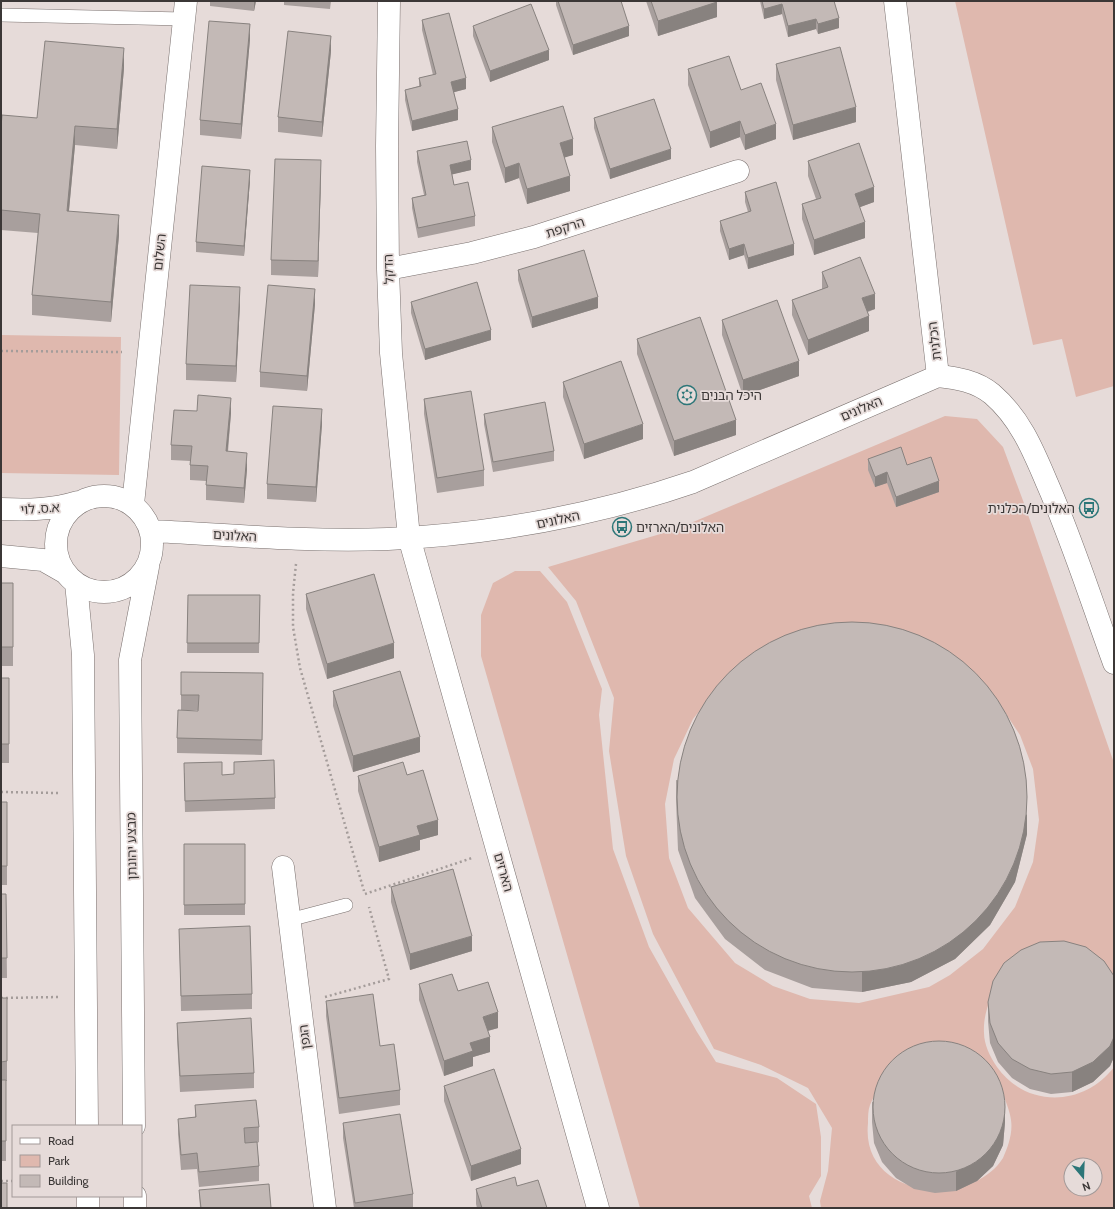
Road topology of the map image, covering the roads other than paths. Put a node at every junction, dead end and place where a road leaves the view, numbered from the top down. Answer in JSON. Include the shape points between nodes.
{"nodes":[{"id":1,"x":390,"y":1,"type":"edge"},
{"id":2,"x":895,"y":1,"type":"edge"},
{"id":3,"x":185,"y":10,"type":"edge"},
{"id":4,"x":1,"y":15,"type":"edge"},
{"id":5,"x":738,"y":171,"type":"dead end"},
{"id":6,"x":388,"y":269,"type":"junction"},
{"id":7,"x":938,"y":376,"type":"junction"},
{"id":8,"x":78,"y":502,"type":"junction"},
{"id":9,"x":133,"y":504,"type":"junction"},
{"id":10,"x":1,"y":509,"type":"edge"},
{"id":11,"x":152,"y":531,"type":"junction"},
{"id":12,"x":410,"y":537,"type":"junction"},
{"id":13,"x":1,"y":556,"type":"edge"},
{"id":14,"x":148,"y":567,"type":"junction"},
{"id":15,"x":70,"y":578,"type":"junction"},
{"id":16,"x":1114,"y":663,"type":"edge"},
{"id":17,"x":283,"y":867,"type":"dead end"},
{"id":18,"x":346,"y":905,"type":"dead end"},
{"id":19,"x":289,"y":920,"type":"junction"},
{"id":20,"x":87,"y":1125,"type":"edge"},
{"id":21,"x":134,"y":1125,"type":"edge"},
{"id":22,"x":88,"y":1197,"type":"edge"},
{"id":23,"x":135,"y":1197,"type":"edge"},
{"id":24,"x":88,"y":1208,"type":"edge"},
{"id":25,"x":135,"y":1208,"type":"edge"},
{"id":26,"x":325,"y":1208,"type":"edge"},
{"id":27,"x":598,"y":1208,"type":"edge"}],
"edges":[{"from":1,"to":6,"type":"street","name":"הדקל"},
{"from":2,"to":7,"type":"street","name":"הכלנית"},
{"from":3,"to":4,"type":"lane"},
{"from":3,"to":9,"type":"street","name":"השלום"},
{"from":5,"to":6,"type":"street","name":"הרקפת","via":[[534,237],[472,253]]},
{"from":6,"to":12,"type":"street","name":"הדקל","via":[[391,353]]},
{"from":7,"to":12,"type":"street","name":"האלונים","via":[[693,482],[655,495],[527,525]]},
{"from":7,"to":16,"type":"street","name":"הכלנית","via":[[969,380],[991,393],[1018,421],[1061,515]]},
{"from":8,"to":9,"type":"street","via":[[106,495]]},
{"from":8,"to":10,"type":"street","name":"א.ס. לוי","via":[[63,507],[34,510]]},
{"from":8,"to":15,"type":"street","via":[[66,513],[55,542],[57,558]]},
{"from":9,"to":11,"type":"street","via":[[145,516]]},
{"from":11,"to":12,"type":"street","name":"האלונים","via":[[298,538]]},
{"from":11,"to":14,"type":"street","via":[[153,550]]},
{"from":12,"to":27,"type":"street","name":"הארזים"},
{"from":13,"to":15,"type":"street","via":[[42,560]]},
{"from":14,"to":15,"type":"street","via":[[137,580],[123,589],[107,592],[90,590]]},
{"from":14,"to":21,"type":"street","name":"מבצע יהונתן","via":[[130,660]]},
{"from":15,"to":20,"type":"street","via":[[83,655]]},
{"from":17,"to":19,"type":"street","name":"הגפן"},
{"from":18,"to":19,"type":"lane"},
{"from":19,"to":26,"type":"street","name":"הגפן"},
{"from":22,"to":24,"type":"street"},
{"from":23,"to":25,"type":"street"}]}
